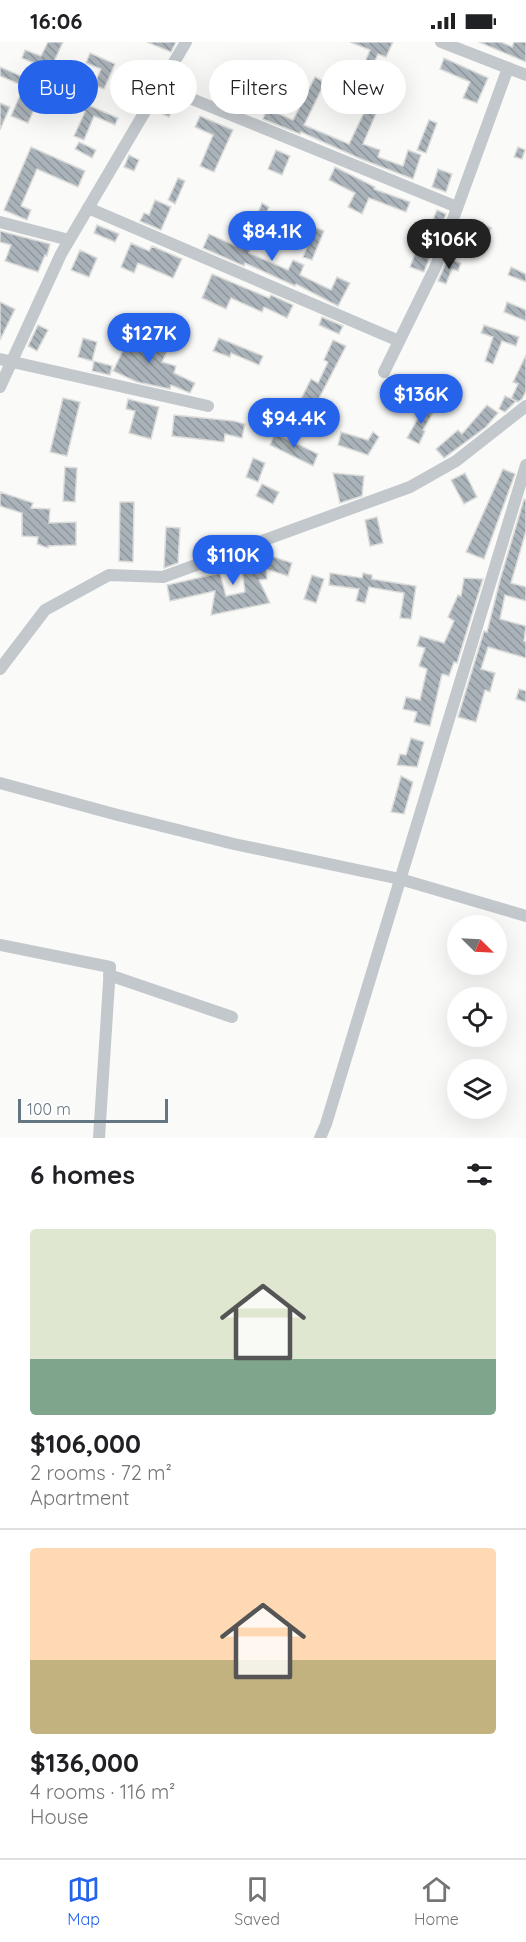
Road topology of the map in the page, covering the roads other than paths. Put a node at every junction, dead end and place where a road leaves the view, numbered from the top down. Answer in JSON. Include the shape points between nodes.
{"nodes":[{"id":1,"x":186,"y":42,"type":"edge"},
{"id":2,"x":441,"y":42,"type":"edge"},
{"id":3,"x":175,"y":60,"type":"edge"},
{"id":4,"x":508,"y":68,"type":"junction"},
{"id":5,"x":526,"y":75,"type":"edge"},
{"id":6,"x":197,"y":101,"type":"edge"},
{"id":7,"x":143,"y":114,"type":"edge"},
{"id":8,"x":457,"y":207,"type":"junction"},
{"id":9,"x":88,"y":208,"type":"junction"},
{"id":10,"x":0,"y":222,"type":"edge"},
{"id":11,"x":69,"y":240,"type":"junction"},
{"id":12,"x":399,"y":341,"type":"junction"},
{"id":13,"x":6,"y":360,"type":"edge"},
{"id":14,"x":384,"y":372,"type":"dead end"},
{"id":15,"x":0,"y":387,"type":"edge"},
{"id":16,"x":208,"y":406,"type":"dead end"},
{"id":17,"x":526,"y":406,"type":"edge"},
{"id":18,"x":526,"y":465,"type":"edge"},
{"id":19,"x":0,"y":669,"type":"edge"},
{"id":20,"x":0,"y":783,"type":"edge"},
{"id":21,"x":400,"y":879,"type":"junction"},
{"id":22,"x":526,"y":916,"type":"edge"},
{"id":23,"x":0,"y":945,"type":"edge"},
{"id":24,"x":109,"y":975,"type":"junction"},
{"id":25,"x":232,"y":1017,"type":"dead end"},
{"id":26,"x":99,"y":1138,"type":"edge"},
{"id":27,"x":320,"y":1138,"type":"edge"}],
"edges":[{"from":1,"to":3,"type":"street"},
{"from":2,"to":4,"type":"street"},
{"from":4,"to":5,"type":"street"},
{"from":4,"to":8,"type":"street"},
{"from":6,"to":8,"type":"street"},
{"from":7,"to":9,"type":"street"},
{"from":8,"to":12,"type":"street","via":[[436,266]]},
{"from":9,"to":11,"type":"street"},
{"from":9,"to":12,"type":"street"},
{"from":10,"to":11,"type":"street"},
{"from":11,"to":13,"type":"street"},
{"from":12,"to":14,"type":"street"},
{"from":13,"to":15,"type":"street"},
{"from":13,"to":16,"type":"street"},
{"from":17,"to":19,"type":"street","via":[[456,461],[410,486],[163,577],[108,575],[45,610]]},
{"from":18,"to":21,"type":"street"},
{"from":20,"to":21,"type":"street","via":[[234,844]]},
{"from":21,"to":22,"type":"street"},
{"from":21,"to":27,"type":"street"},
{"from":23,"to":24,"type":"street","via":[[110,967]]},
{"from":24,"to":25,"type":"street"},
{"from":24,"to":26,"type":"street"}]}
